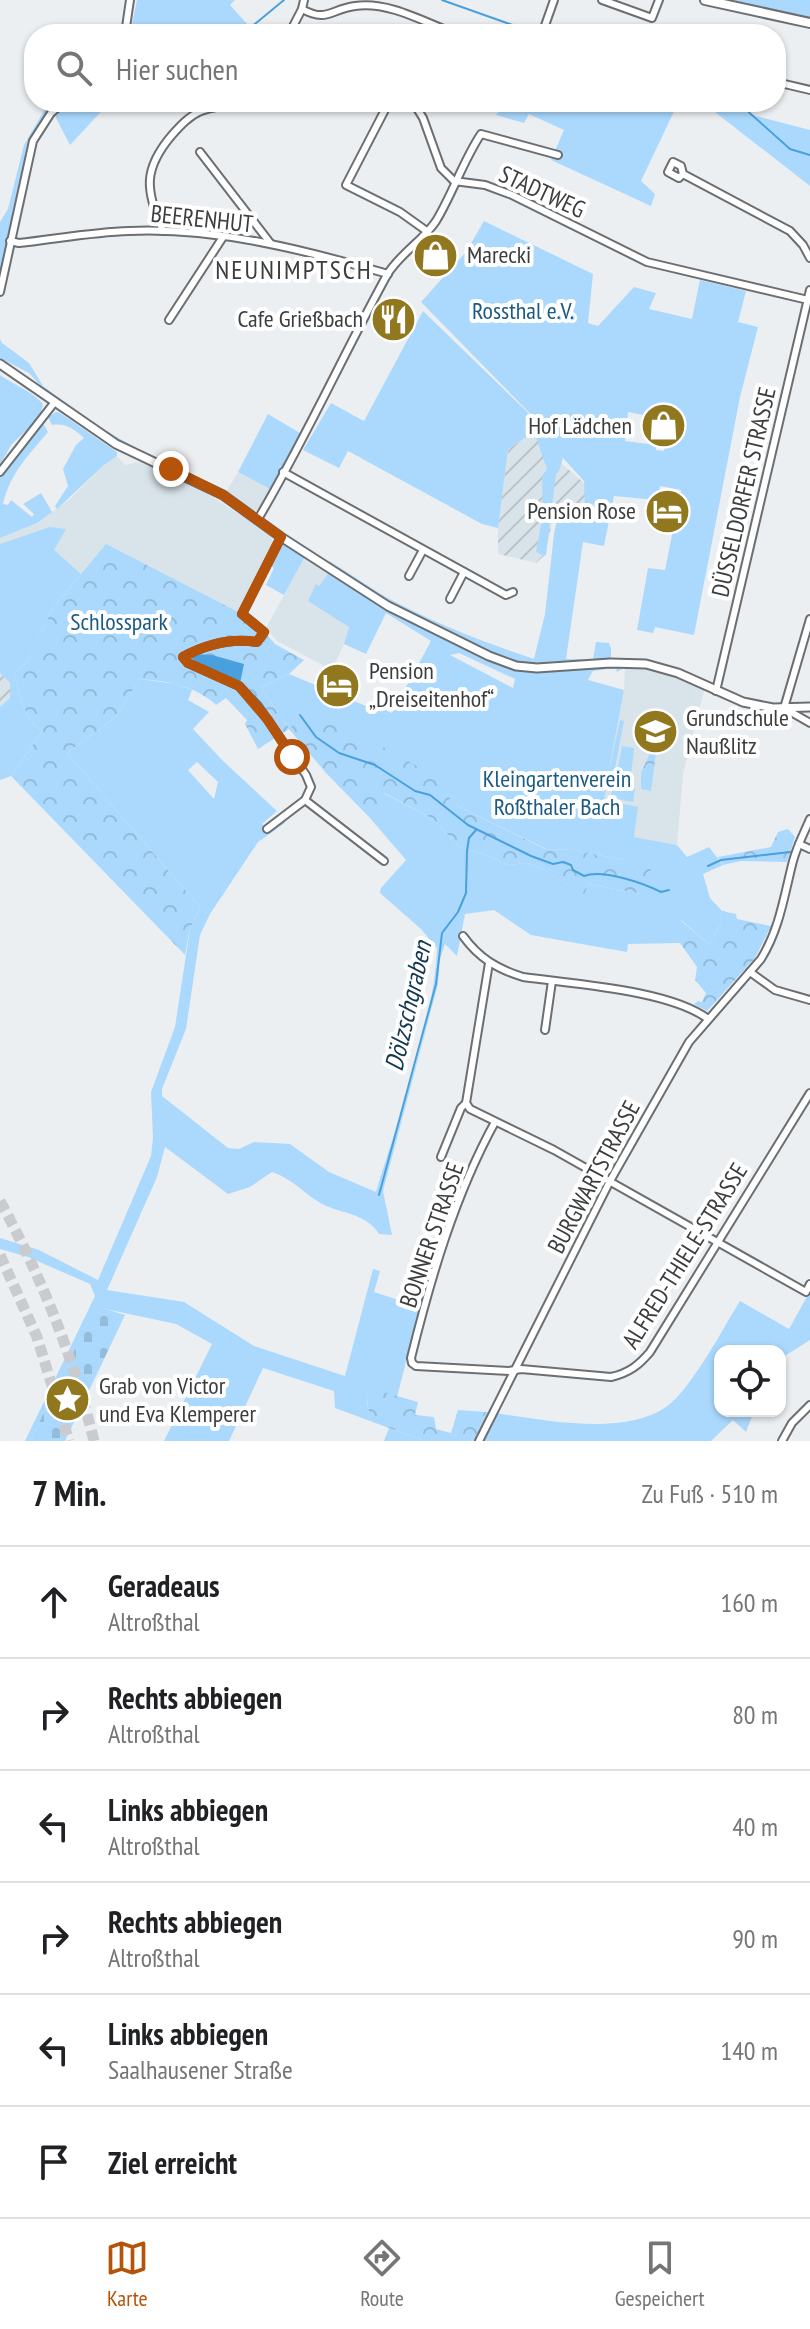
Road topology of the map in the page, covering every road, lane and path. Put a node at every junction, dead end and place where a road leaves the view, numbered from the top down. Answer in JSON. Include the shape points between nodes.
{"nodes":[{"id":1,"x":130,"y":0,"type":"edge"},
{"id":2,"x":304,"y":0,"type":"edge"},
{"id":3,"x":554,"y":0,"type":"edge"},
{"id":4,"x":602,"y":0,"type":"edge"},
{"id":5,"x":659,"y":0,"type":"edge"},
{"id":6,"x":705,"y":0,"type":"edge"},
{"id":7,"x":383,"y":3,"type":"edge"},
{"id":8,"x":302,"y":9,"type":"junction"},
{"id":9,"x":810,"y":23,"type":"edge"},
{"id":10,"x":126,"y":24,"type":"edge"},
{"id":11,"x":294,"y":24,"type":"edge"},
{"id":12,"x":432,"y":24,"type":"edge"},
{"id":13,"x":546,"y":24,"type":"edge"},
{"id":14,"x":786,"y":84,"type":"edge"},
{"id":15,"x":810,"y":90,"type":"edge"},
{"id":16,"x":52,"y":112,"type":"edge"},
{"id":17,"x":199,"y":112,"type":"edge"},
{"id":18,"x":384,"y":112,"type":"edge"},
{"id":19,"x":419,"y":112,"type":"edge"},
{"id":20,"x":200,"y":152,"type":"dead end"},
{"id":21,"x":558,"y":155,"type":"dead end"},
{"id":22,"x":683,"y":174,"type":"dead end"},
{"id":23,"x":454,"y":181,"type":"junction"},
{"id":24,"x":163,"y":231,"type":"junction"},
{"id":25,"x":428,"y":232,"type":"junction"},
{"id":26,"x":223,"y":237,"type":"junction"},
{"id":27,"x":10,"y":241,"type":"junction"},
{"id":28,"x":271,"y":245,"type":"junction"},
{"id":29,"x":810,"y":258,"type":"edge"},
{"id":30,"x":388,"y":274,"type":"junction"},
{"id":31,"x":810,"y":290,"type":"edge"},
{"id":32,"x":0,"y":292,"type":"edge"},
{"id":33,"x":809,"y":300,"type":"edge"},
{"id":34,"x":169,"y":320,"type":"dead end"},
{"id":35,"x":0,"y":364,"type":"edge"},
{"id":36,"x":54,"y":403,"type":"junction"},
{"id":37,"x":0,"y":472,"type":"edge"},
{"id":38,"x":283,"y":472,"type":"junction"},
{"id":39,"x":258,"y":519,"type":"junction"},
{"id":40,"x":281,"y":537,"type":"junction"},
{"id":41,"x":423,"y":550,"type":"junction"},
{"id":42,"x":464,"y":572,"type":"junction"},
{"id":43,"x":409,"y":576,"type":"dead end"},
{"id":44,"x":513,"y":592,"type":"dead end"},
{"id":45,"x":450,"y":599,"type":"dead end"},
{"id":46,"x":810,"y":619,"type":"edge"},
{"id":47,"x":716,"y":692,"type":"junction"},
{"id":48,"x":810,"y":707,"type":"edge"},
{"id":49,"x":784,"y":708,"type":"junction"},
{"id":50,"x":810,"y":723,"type":"edge"},
{"id":51,"x":305,"y":800,"type":"junction"},
{"id":52,"x":810,"y":819,"type":"edge"},
{"id":53,"x":267,"y":829,"type":"dead end"},
{"id":54,"x":799,"y":844,"type":"junction"},
{"id":55,"x":810,"y":849,"type":"edge"},
{"id":56,"x":384,"y":861,"type":"dead end"},
{"id":57,"x":463,"y":936,"type":"dead end"},
{"id":58,"x":489,"y":963,"type":"junction"},
{"id":59,"x":750,"y":972,"type":"junction"},
{"id":60,"x":552,"y":981,"type":"junction"},
{"id":61,"x":810,"y":1000,"type":"edge"},
{"id":62,"x":708,"y":1019,"type":"junction"},
{"id":63,"x":545,"y":1030,"type":"dead end"},
{"id":64,"x":810,"y":1093,"type":"edge"},
{"id":65,"x":466,"y":1103,"type":"junction"},
{"id":66,"x":495,"y":1122,"type":"junction"},
{"id":67,"x":441,"y":1157,"type":"dead end"},
{"id":68,"x":610,"y":1181,"type":"junction"},
{"id":69,"x":717,"y":1241,"type":"junction"},
{"id":70,"x":810,"y":1284,"type":"edge"},
{"id":71,"x":412,"y":1363,"type":"joint"},
{"id":72,"x":514,"y":1370,"type":"junction"},
{"id":73,"x":810,"y":1405,"type":"edge"},
{"id":74,"x":479,"y":1441,"type":"edge"},
{"id":75,"x":782,"y":1441,"type":"edge"}],
"edges":[{"from":1,"to":10,"type":"street"},
{"from":2,"to":8,"type":"street"},
{"from":3,"to":13,"type":"street"},
{"from":4,"to":5,"type":"street","via":[[652,18]]},
{"from":6,"to":9,"type":"main road"},
{"from":7,"to":8,"type":"street","via":[[352,6],[323,17]]},
{"from":7,"to":12,"type":"street"},
{"from":8,"to":11,"type":"street"},
{"from":14,"to":15,"type":"street"},
{"from":16,"to":27,"type":"street","via":[[33,141]]},
{"from":17,"to":24,"type":"street","via":[[182,123],[157,153],[148,180]]},
{"from":18,"to":25,"type":"street","via":[[346,185]]},
{"from":19,"to":23,"type":"street","via":[[441,168]]},
{"from":20,"to":28,"type":"street"},
{"from":21,"to":23,"type":"street","via":[[481,134]]},
{"from":22,"to":29,"type":"street","via":[[790,231]]},
{"from":23,"to":25,"type":"street"},
{"from":23,"to":33,"type":"street","name":"STADTWEG","via":[[512,195],[659,265]]},
{"from":24,"to":26,"type":"street","name":"BEERENHUT"},
{"from":24,"to":27,"type":"street","name":"BEERENHUT"},
{"from":25,"to":30,"type":"street"},
{"from":26,"to":28,"type":"street","name":"BEERENHUT"},
{"from":26,"to":34,"type":"street"},
{"from":27,"to":32,"type":"street"},
{"from":28,"to":30,"type":"street","name":"BEERENHUT"},
{"from":30,"to":38,"type":"street"},
{"from":31,"to":33,"type":"street","name":"DÜSSELDORFER STRASSE"},
{"from":33,"to":47,"type":"street","name":"DÜSSELDORFER STRASSE"},
{"from":35,"to":36,"type":"street"},
{"from":36,"to":37,"type":"street"},
{"from":36,"to":39,"type":"street","via":[[128,452],[199,482]]},
{"from":38,"to":39,"type":"street"},
{"from":38,"to":41,"type":"street"},
{"from":39,"to":40,"type":"street"},
{"from":40,"to":47,"type":"street","via":[[408,618],[516,666],[646,664]]},
{"from":40,"to":51,"type":"street","via":[[242,614],[264,632],[257,642],[211,645],[183,657],[239,686],[258,706],[306,775],[311,787]]},
{"from":41,"to":42,"type":"street"},
{"from":41,"to":43,"type":"street"},
{"from":42,"to":44,"type":"street","via":[[506,595]]},
{"from":42,"to":45,"type":"street"},
{"from":46,"to":49,"type":"street"},
{"from":47,"to":49,"type":"street"},
{"from":48,"to":49,"type":"street"},
{"from":49,"to":50,"type":"street"},
{"from":51,"to":53,"type":"street"},
{"from":51,"to":56,"type":"street"},
{"from":52,"to":54,"type":"street","name":"BURGWARTSTRASSE"},
{"from":54,"to":55,"type":"street"},
{"from":54,"to":59,"type":"street","name":"BURGWARTSTRASSE","via":[[779,922]]},
{"from":57,"to":58,"type":"street"},
{"from":58,"to":60,"type":"street","via":[[523,977]]},
{"from":58,"to":65,"type":"street"},
{"from":59,"to":61,"type":"street","via":[[775,990]]},
{"from":59,"to":62,"type":"street","name":"BURGWARTSTRASSE"},
{"from":60,"to":62,"type":"street","via":[[672,1000]]},
{"from":60,"to":63,"type":"street"},
{"from":62,"to":68,"type":"street","name":"BURGWARTSTRASSE","via":[[689,1042]]},
{"from":64,"to":69,"type":"street","name":"ALFRED-THIELE-STRASSE"},
{"from":65,"to":66,"type":"street"},
{"from":65,"to":67,"type":"street"},
{"from":66,"to":68,"type":"street"},
{"from":66,"to":71,"type":"street","name":"BONNER STRASSE","via":[[444,1242]]},
{"from":68,"to":69,"type":"street"},
{"from":68,"to":72,"type":"street","name":"BURGWARTSTRASSE"},
{"from":69,"to":70,"type":"street","via":[[806,1292]]},
{"from":69,"to":72,"type":"street","name":"ALFRED-THIELE-STRASSE","via":[[650,1352],[625,1374]]},
{"from":71,"to":72,"type":"street","name":"ALFRED-THIELE-STRASSE"},
{"from":72,"to":74,"type":"street","name":"BURGWARTSTRASSE"},
{"from":73,"to":75,"type":"street"}]}
